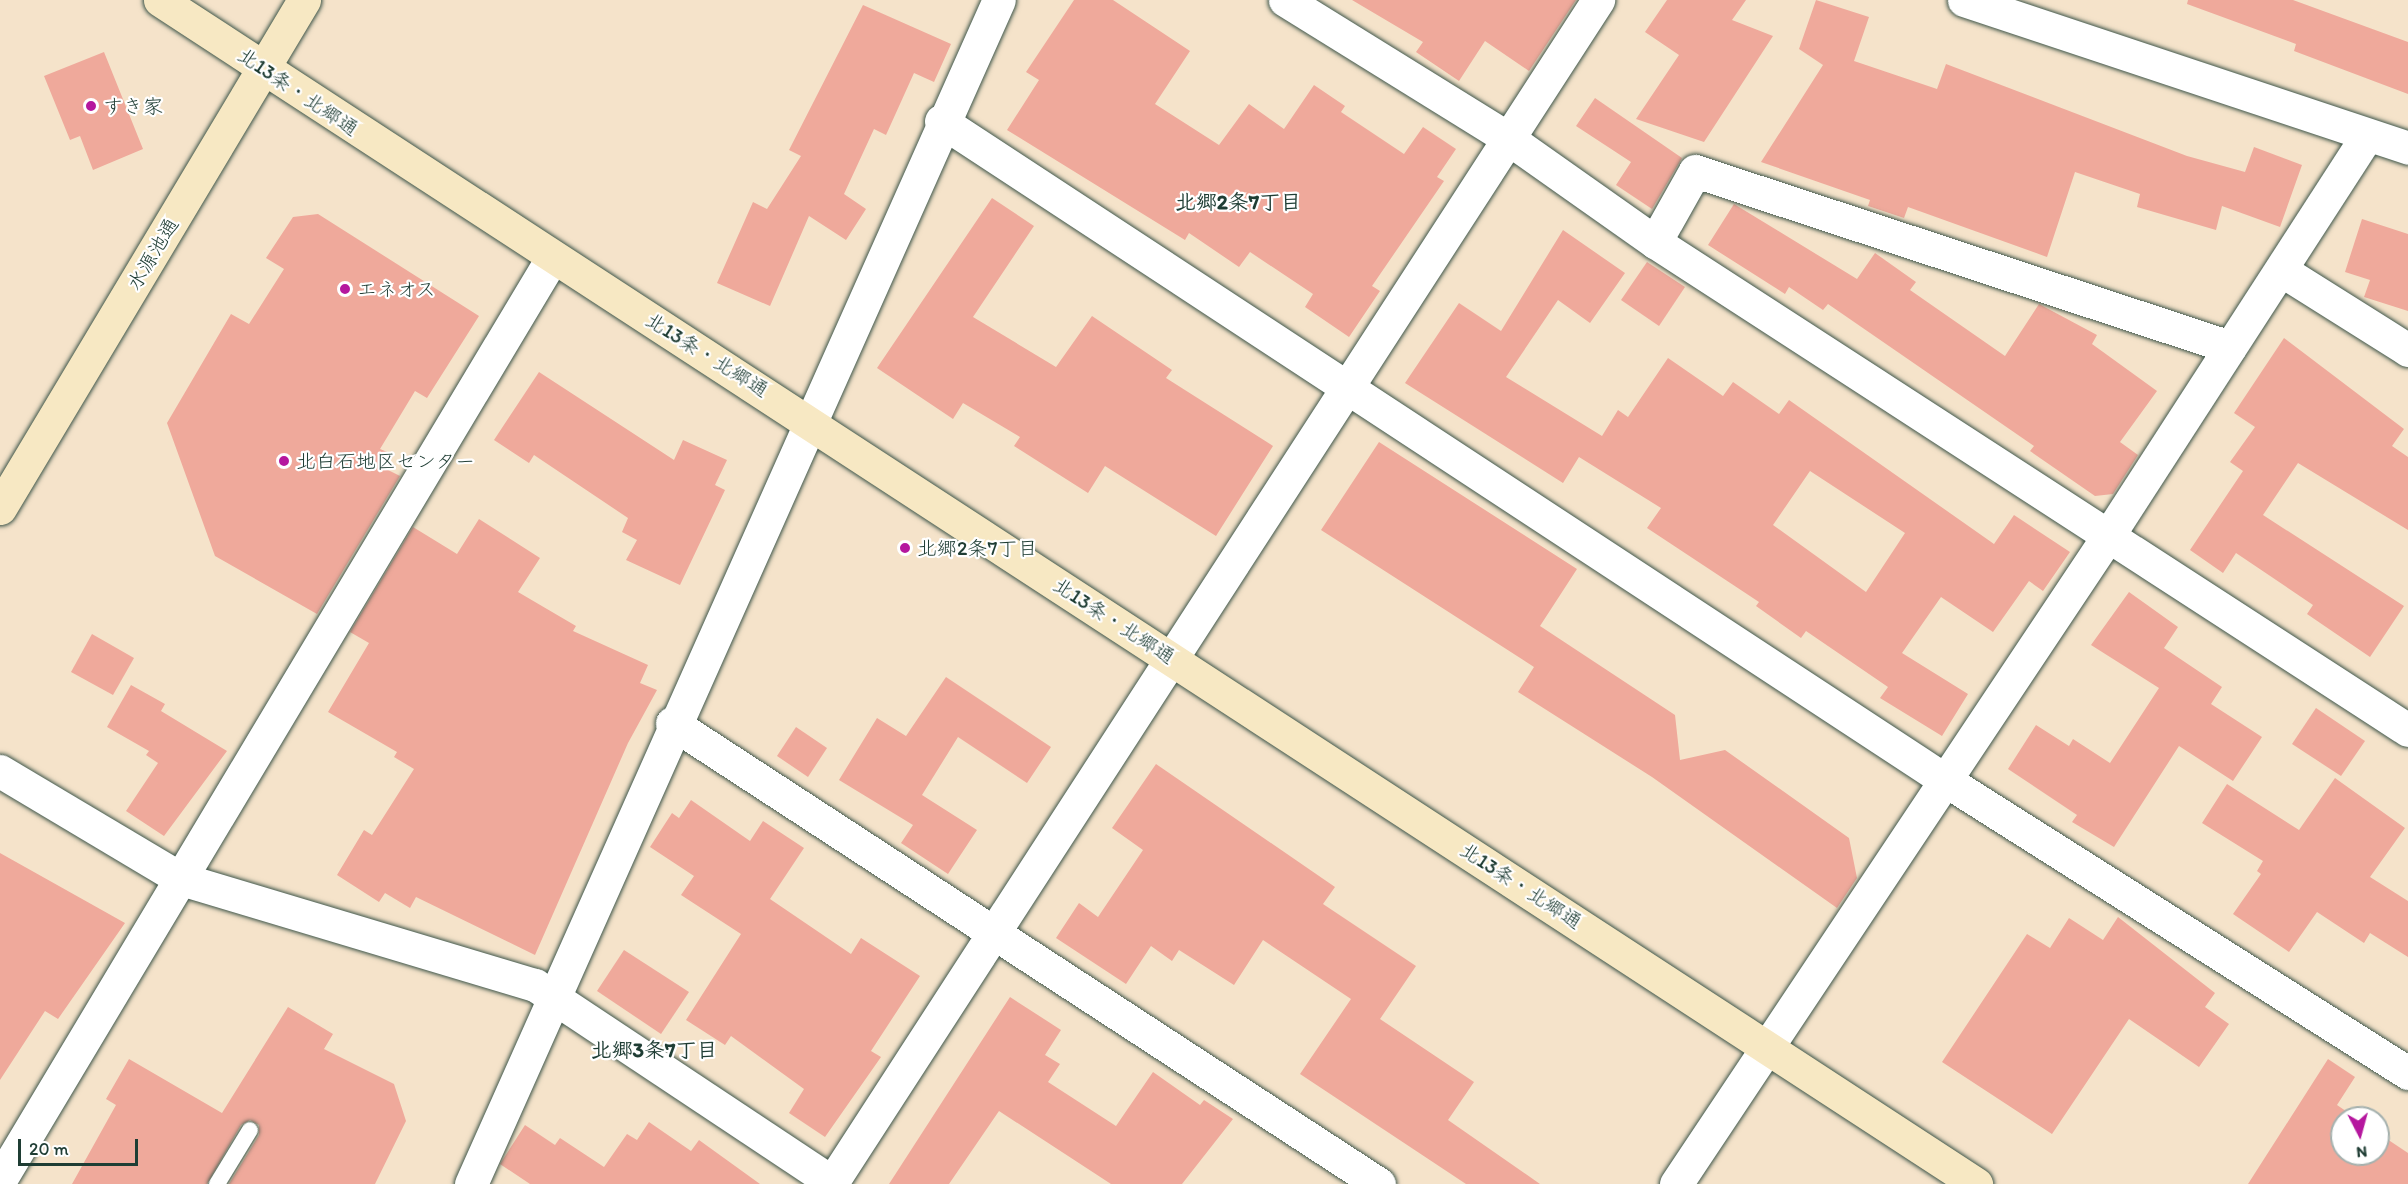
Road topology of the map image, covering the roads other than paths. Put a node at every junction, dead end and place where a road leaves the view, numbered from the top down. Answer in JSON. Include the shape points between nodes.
{"nodes":[{"id":1,"x":160,"y":0,"type":"edge"},
{"id":2,"x":304,"y":0,"type":"edge"},
{"id":3,"x":999,"y":0,"type":"edge"},
{"id":4,"x":1286,"y":0,"type":"edge"},
{"id":5,"x":1598,"y":0,"type":"edge"},
{"id":6,"x":1964,"y":0,"type":"edge"},
{"id":7,"x":262,"y":68,"type":"junction"},
{"id":8,"x":941,"y":121,"type":"junction"},
{"id":9,"x":2367,"y":135,"type":"junction"},
{"id":10,"x":1509,"y":139,"type":"junction"},
{"id":11,"x":2408,"y":148,"type":"edge"},
{"id":12,"x":1656,"y":242,"type":"junction"},
{"id":13,"x":552,"y":258,"type":"junction"},
{"id":14,"x":2281,"y":270,"type":"junction"},
{"id":15,"x":2230,"y":347,"type":"junction"},
{"id":16,"x":2408,"y":350,"type":"edge"},
{"id":17,"x":1350,"y":386,"type":"junction"},
{"id":18,"x":808,"y":420,"type":"junction"},
{"id":19,"x":0,"y":508,"type":"edge"},
{"id":20,"x":2108,"y":536,"type":"junction"},
{"id":21,"x":1171,"y":658,"type":"junction"},
{"id":22,"x":672,"y":723,"type":"junction"},
{"id":23,"x":2408,"y":730,"type":"edge"},
{"id":24,"x":0,"y":771,"type":"edge"},
{"id":25,"x":1945,"y":780,"type":"junction"},
{"id":26,"x":181,"y":879,"type":"junction"},
{"id":27,"x":994,"y":934,"type":"junction"},
{"id":28,"x":556,"y":998,"type":"junction"},
{"id":29,"x":1767,"y":1046,"type":"junction"},
{"id":30,"x":2408,"y":1073,"type":"edge"},
{"id":31,"x":250,"y":1130,"type":"dead end"},
{"id":32,"x":0,"y":1180,"type":"edge"},
{"id":33,"x":832,"y":1183,"type":"edge"},
{"id":34,"x":6,"y":1184,"type":"edge"},
{"id":35,"x":217,"y":1184,"type":"edge"},
{"id":36,"x":471,"y":1184,"type":"edge"},
{"id":37,"x":1378,"y":1184,"type":"edge"},
{"id":38,"x":1676,"y":1184,"type":"edge"},
{"id":39,"x":1976,"y":1184,"type":"edge"}],
"edges":[{"from":1,"to":7,"type":"main road","name":"北13条・北郷通"},
{"from":2,"to":7,"type":"main road","name":"水源池通"},
{"from":3,"to":8,"type":"street"},
{"from":4,"to":10,"type":"street"},
{"from":5,"to":10,"type":"street"},
{"from":6,"to":9,"type":"street"},
{"from":7,"to":13,"type":"main road","name":"北13条・北郷通"},
{"from":7,"to":19,"type":"main road","name":"水源池通"},
{"from":8,"to":17,"type":"street"},
{"from":8,"to":18,"type":"street"},
{"from":9,"to":11,"type":"street"},
{"from":9,"to":14,"type":"street"},
{"from":10,"to":12,"type":"street"},
{"from":10,"to":17,"type":"street"},
{"from":12,"to":15,"type":"street","via":[[1695,171]]},
{"from":12,"to":20,"type":"street"},
{"from":13,"to":18,"type":"main road","name":"北13条・北郷通"},
{"from":13,"to":26,"type":"street"},
{"from":14,"to":15,"type":"street"},
{"from":14,"to":16,"type":"street"},
{"from":15,"to":20,"type":"street"},
{"from":17,"to":21,"type":"street"},
{"from":17,"to":25,"type":"street"},
{"from":18,"to":21,"type":"main road","name":"北13条・北郷通"},
{"from":18,"to":22,"type":"street"},
{"from":20,"to":23,"type":"street"},
{"from":20,"to":25,"type":"street"},
{"from":21,"to":27,"type":"street"},
{"from":21,"to":29,"type":"main road","name":"北13条・北郷通"},
{"from":22,"to":27,"type":"street"},
{"from":22,"to":28,"type":"street"},
{"from":24,"to":26,"type":"street"},
{"from":25,"to":29,"type":"street"},
{"from":25,"to":30,"type":"street"},
{"from":26,"to":28,"type":"street","via":[[535,985]]},
{"from":26,"to":32,"type":"street"},
{"from":27,"to":33,"type":"street"},
{"from":27,"to":37,"type":"street"},
{"from":28,"to":33,"type":"street"},
{"from":28,"to":36,"type":"street"},
{"from":29,"to":38,"type":"street"},
{"from":29,"to":39,"type":"main road","name":"北13条・北郷通"},
{"from":31,"to":35,"type":"lane"},
{"from":32,"to":34,"type":"lane"}]}
